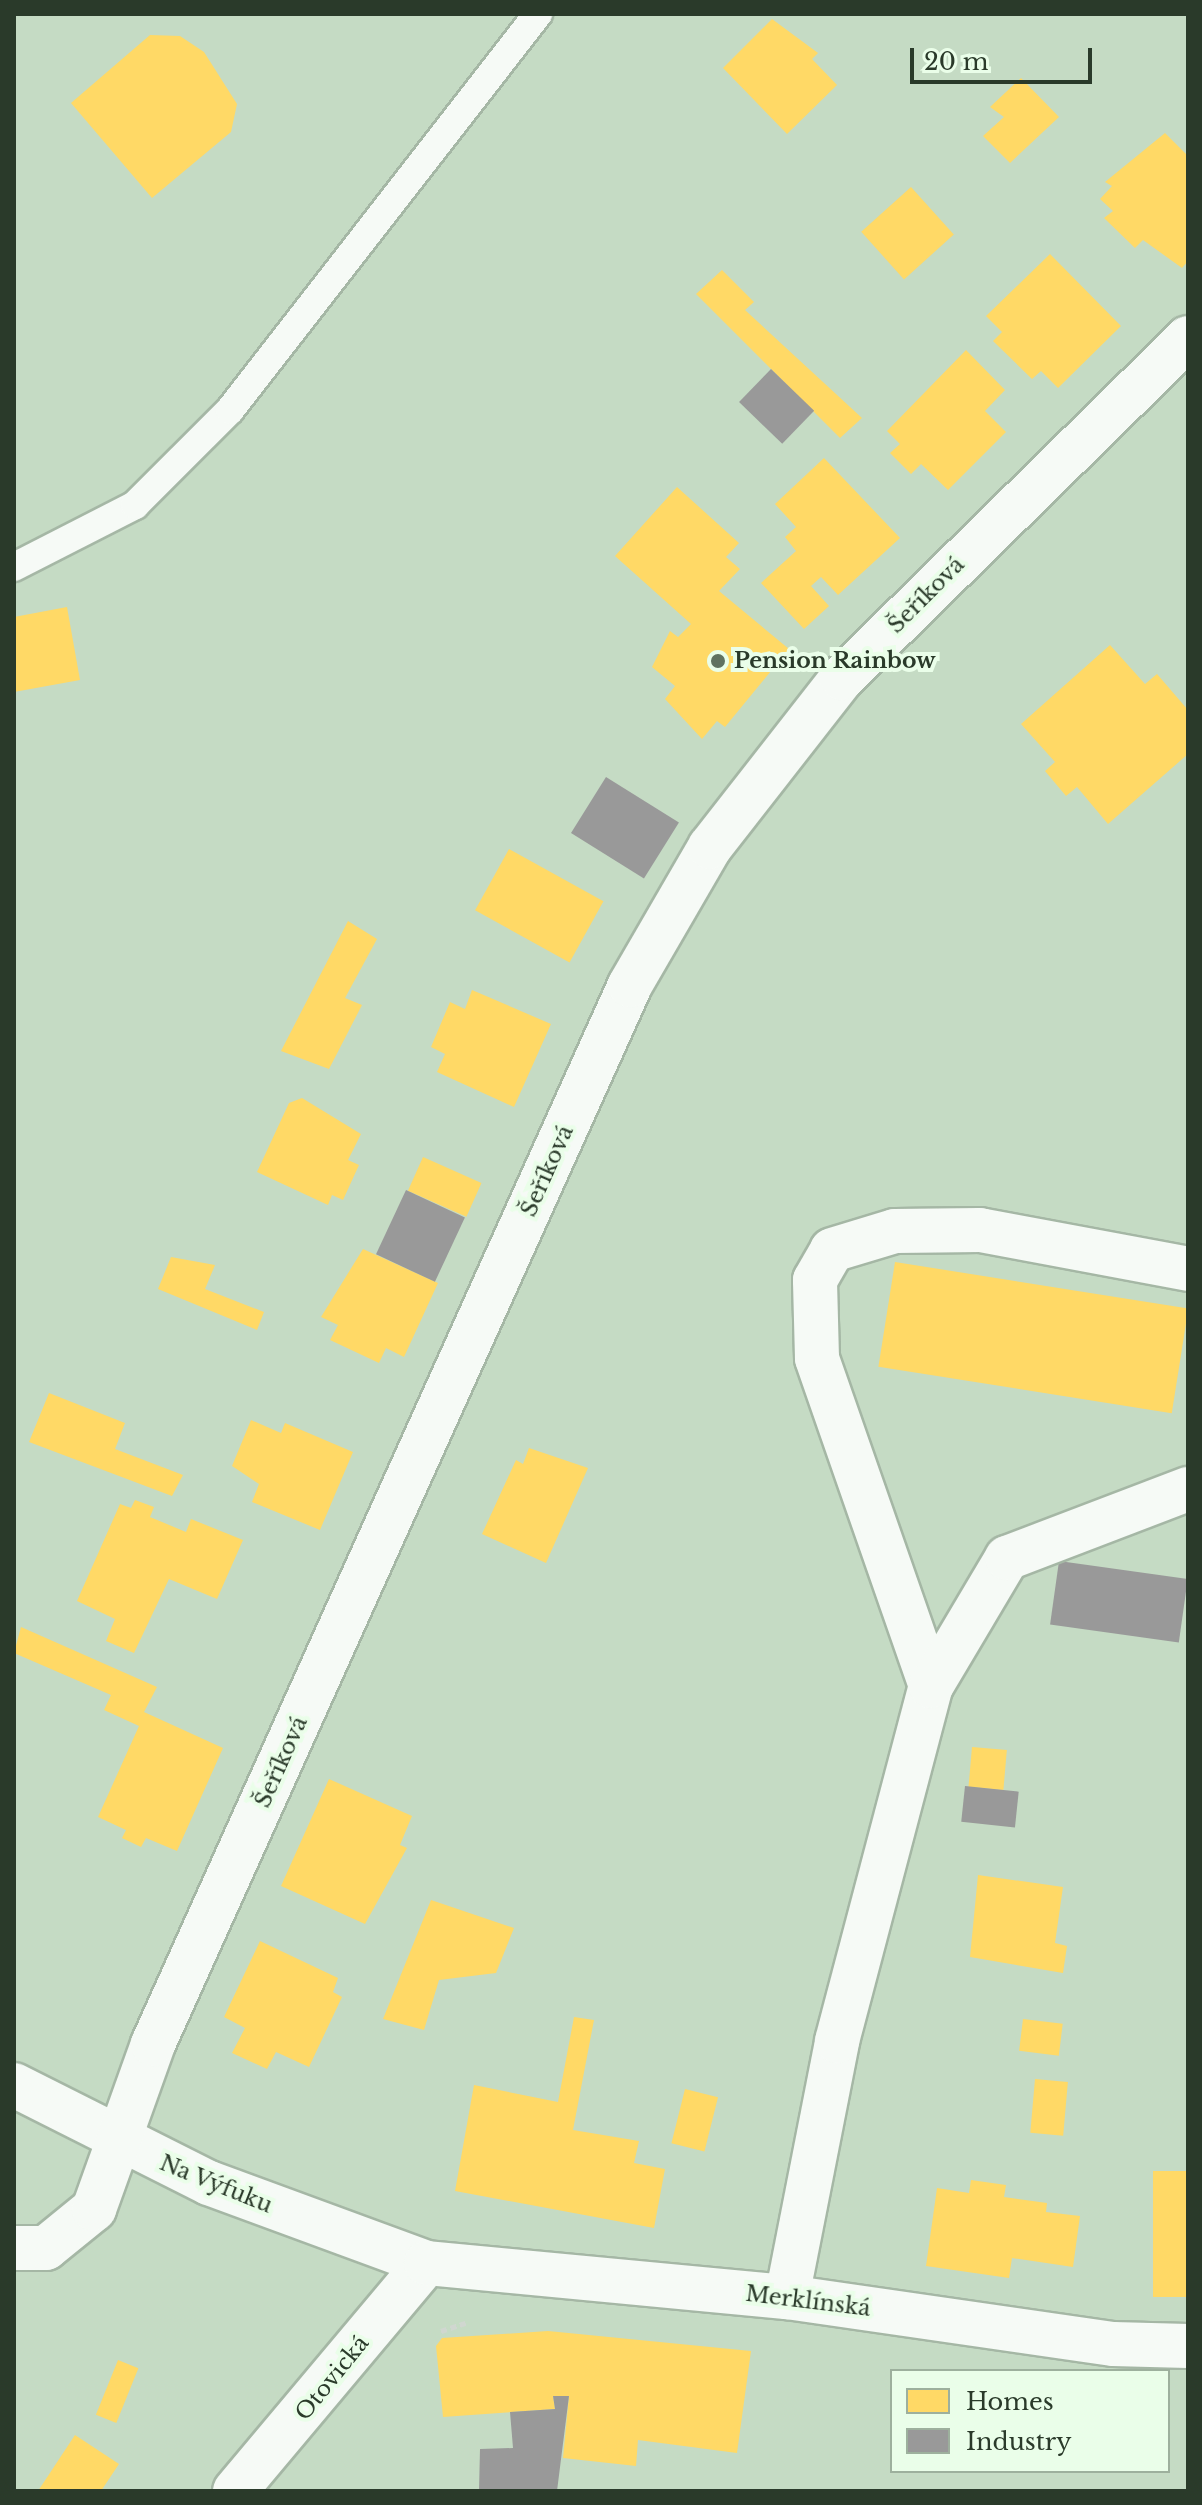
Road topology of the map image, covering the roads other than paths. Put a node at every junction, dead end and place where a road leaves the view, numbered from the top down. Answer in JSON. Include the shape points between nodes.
{"nodes":[{"id":1,"x":538,"y":14,"type":"edge"},
{"id":2,"x":1188,"y":338,"type":"edge"},
{"id":3,"x":14,"y":567,"type":"edge"},
{"id":4,"x":1188,"y":1269,"type":"edge"},
{"id":5,"x":1188,"y":1489,"type":"edge"},
{"id":6,"x":931,"y":1686,"type":"junction"},
{"id":7,"x":14,"y":2085,"type":"edge"},
{"id":8,"x":120,"y":2144,"type":"junction"},
{"id":9,"x":14,"y":2248,"type":"edge"},
{"id":10,"x":426,"y":2263,"type":"junction"},
{"id":11,"x":787,"y":2297,"type":"junction"},
{"id":12,"x":1188,"y":2346,"type":"edge"},
{"id":13,"x":235,"y":2491,"type":"edge"}],
"edges":[{"from":1,"to":3,"type":"lane","via":[[230,410],[135,505]]},
{"from":2,"to":8,"type":"street","name":"Šeříková","via":[[842,678],[710,847],[630,985],[153,2044]]},
{"from":4,"to":6,"type":"street","via":[[980,1230],[895,1231],[832,1250],[815,1280],[817,1358]]},
{"from":5,"to":6,"type":"street","via":[[1007,1558]]},
{"from":6,"to":11,"type":"street","via":[[837,2041]]},
{"from":7,"to":8,"type":"street","name":"Na Výfuku"},
{"from":8,"to":9,"type":"street","name":"Šeříková","via":[[94,2209],[46,2248]]},
{"from":8,"to":10,"type":"street","name":"Na Výfuku"},
{"from":10,"to":11,"type":"street","name":"Merklínská"},
{"from":10,"to":13,"type":"street","name":"Otovická"},
{"from":11,"to":12,"type":"street","name":"Merklínská","via":[[1113,2344]]}]}
